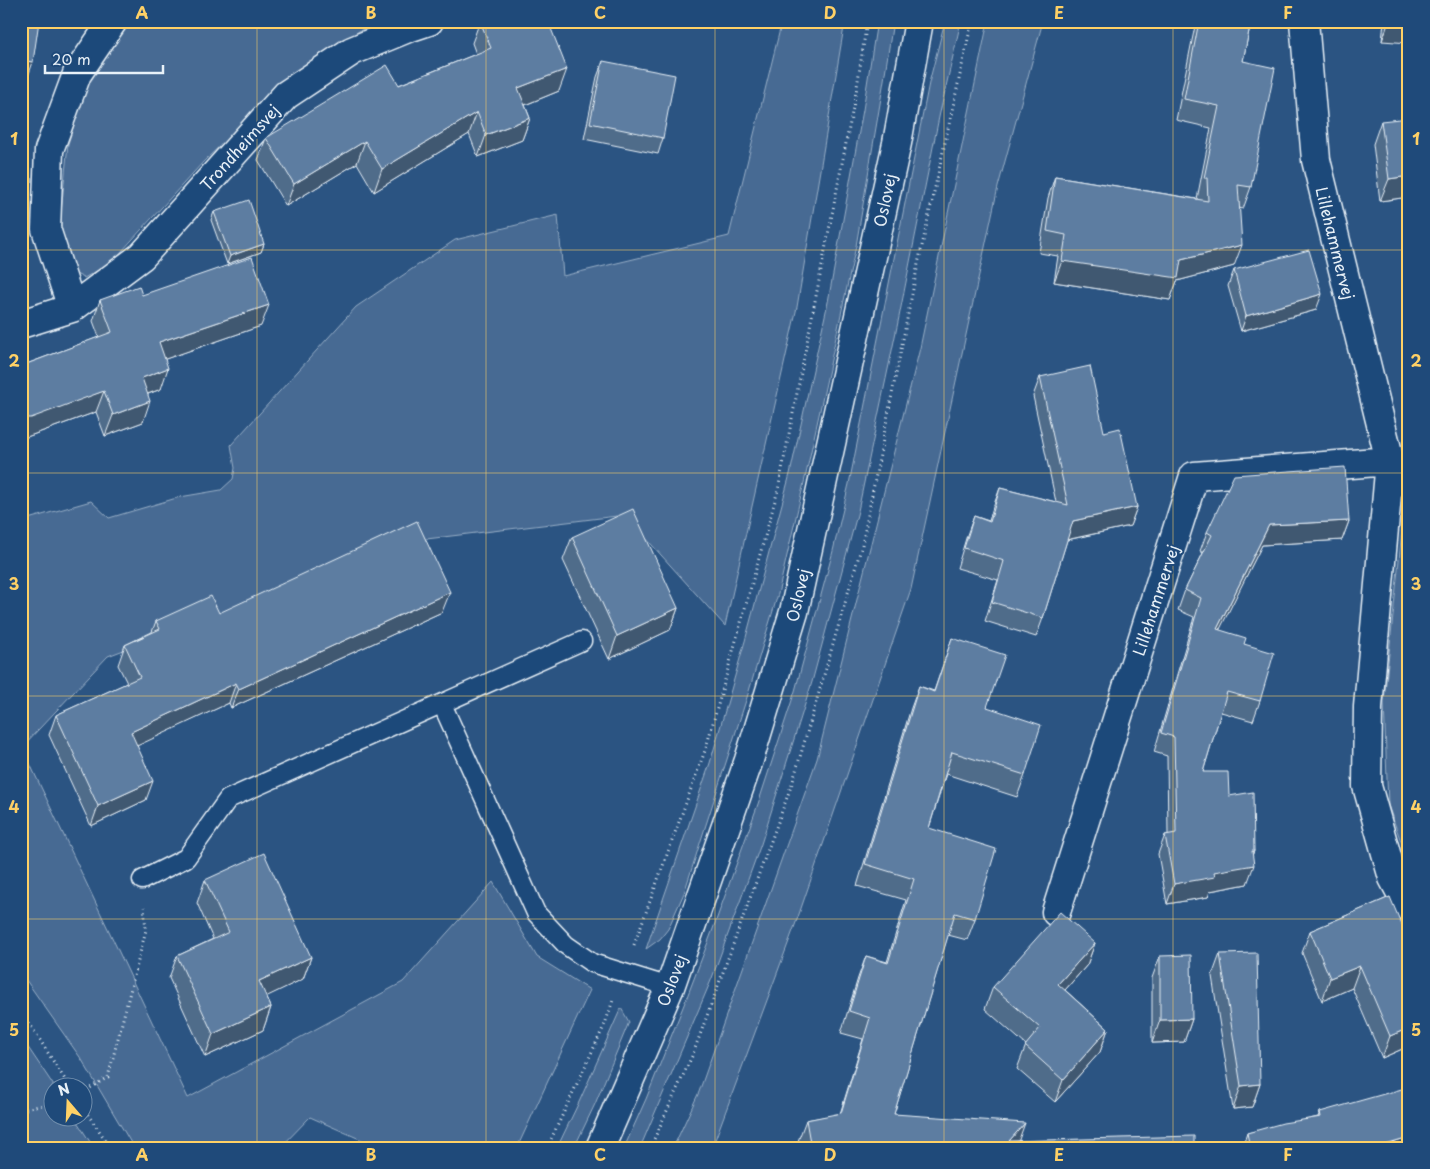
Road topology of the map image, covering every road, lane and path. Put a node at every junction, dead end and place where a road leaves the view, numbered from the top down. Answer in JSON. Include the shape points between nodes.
{"nodes":[{"id":1,"x":113,"y":21,"type":"edge"},
{"id":2,"x":429,"y":21,"type":"edge"},
{"id":3,"x":867,"y":21,"type":"edge"},
{"id":4,"x":919,"y":21,"type":"edge"},
{"id":5,"x":1304,"y":21,"type":"edge"},
{"id":6,"x":72,"y":308,"type":"junction"},
{"id":7,"x":21,"y":324,"type":"edge"},
{"id":8,"x":1390,"y":461,"type":"junction"},
{"id":9,"x":582,"y":641,"type":"dead end"},
{"id":10,"x":442,"y":704,"type":"junction"},
{"id":11,"x":142,"y":880,"type":"joint"},
{"id":12,"x":1409,"y":908,"type":"edge"},
{"id":13,"x":1056,"y":912,"type":"dead end"},
{"id":14,"x":623,"y":973,"type":"junction"},
{"id":15,"x":670,"y":988,"type":"junction"},
{"id":16,"x":21,"y":1010,"type":"edge"},
{"id":17,"x":63,"y":1076,"type":"edge"},
{"id":18,"x":92,"y":1087,"type":"edge"},
{"id":19,"x":42,"y":1105,"type":"edge"},
{"id":20,"x":21,"y":1110,"type":"edge"},
{"id":21,"x":92,"y":1120,"type":"edge"},
{"id":22,"x":111,"y":1148,"type":"edge"},
{"id":23,"x":547,"y":1148,"type":"edge"},
{"id":24,"x":600,"y":1148,"type":"edge"}],
"edges":[{"from":1,"to":6,"type":"street","via":[[77,74],[49,150],[46,229]]},
{"from":2,"to":6,"type":"street","name":"Trondheimsvej","via":[[352,51],[286,95],[142,256]]},
{"from":3,"to":14,"type":"path","via":[[857,88],[778,490],[706,748]]},
{"from":4,"to":15,"type":"street","name":"Oslovej","via":[[896,143],[794,612],[749,760]]},
{"from":5,"to":8,"type":"street","name":"Lillehammervej","via":[[1316,160]]},
{"from":6,"to":7,"type":"street","name":"Trondheimsvej"},
{"from":8,"to":12,"type":"street","name":"Lillehammervej","via":[[1368,706],[1367,786],[1393,878]]},
{"from":8,"to":13,"type":"street","name":"Lillehammervej","via":[[1194,476]]},
{"from":9,"to":10,"type":"lane"},
{"from":10,"to":11,"type":"lane","via":[[228,799],[186,858]]},
{"from":10,"to":14,"type":"lane","via":[[536,913],[566,946],[592,963]]},
{"from":11,"to":18,"type":"path","via":[[146,930],[108,1077]]},
{"from":14,"to":15,"type":"lane"},
{"from":14,"to":23,"type":"path","via":[[605,1024]]},
{"from":15,"to":24,"type":"street","name":"Oslovej"},
{"from":16,"to":17,"type":"path"},
{"from":19,"to":20,"type":"path"},
{"from":21,"to":22,"type":"path"}]}
